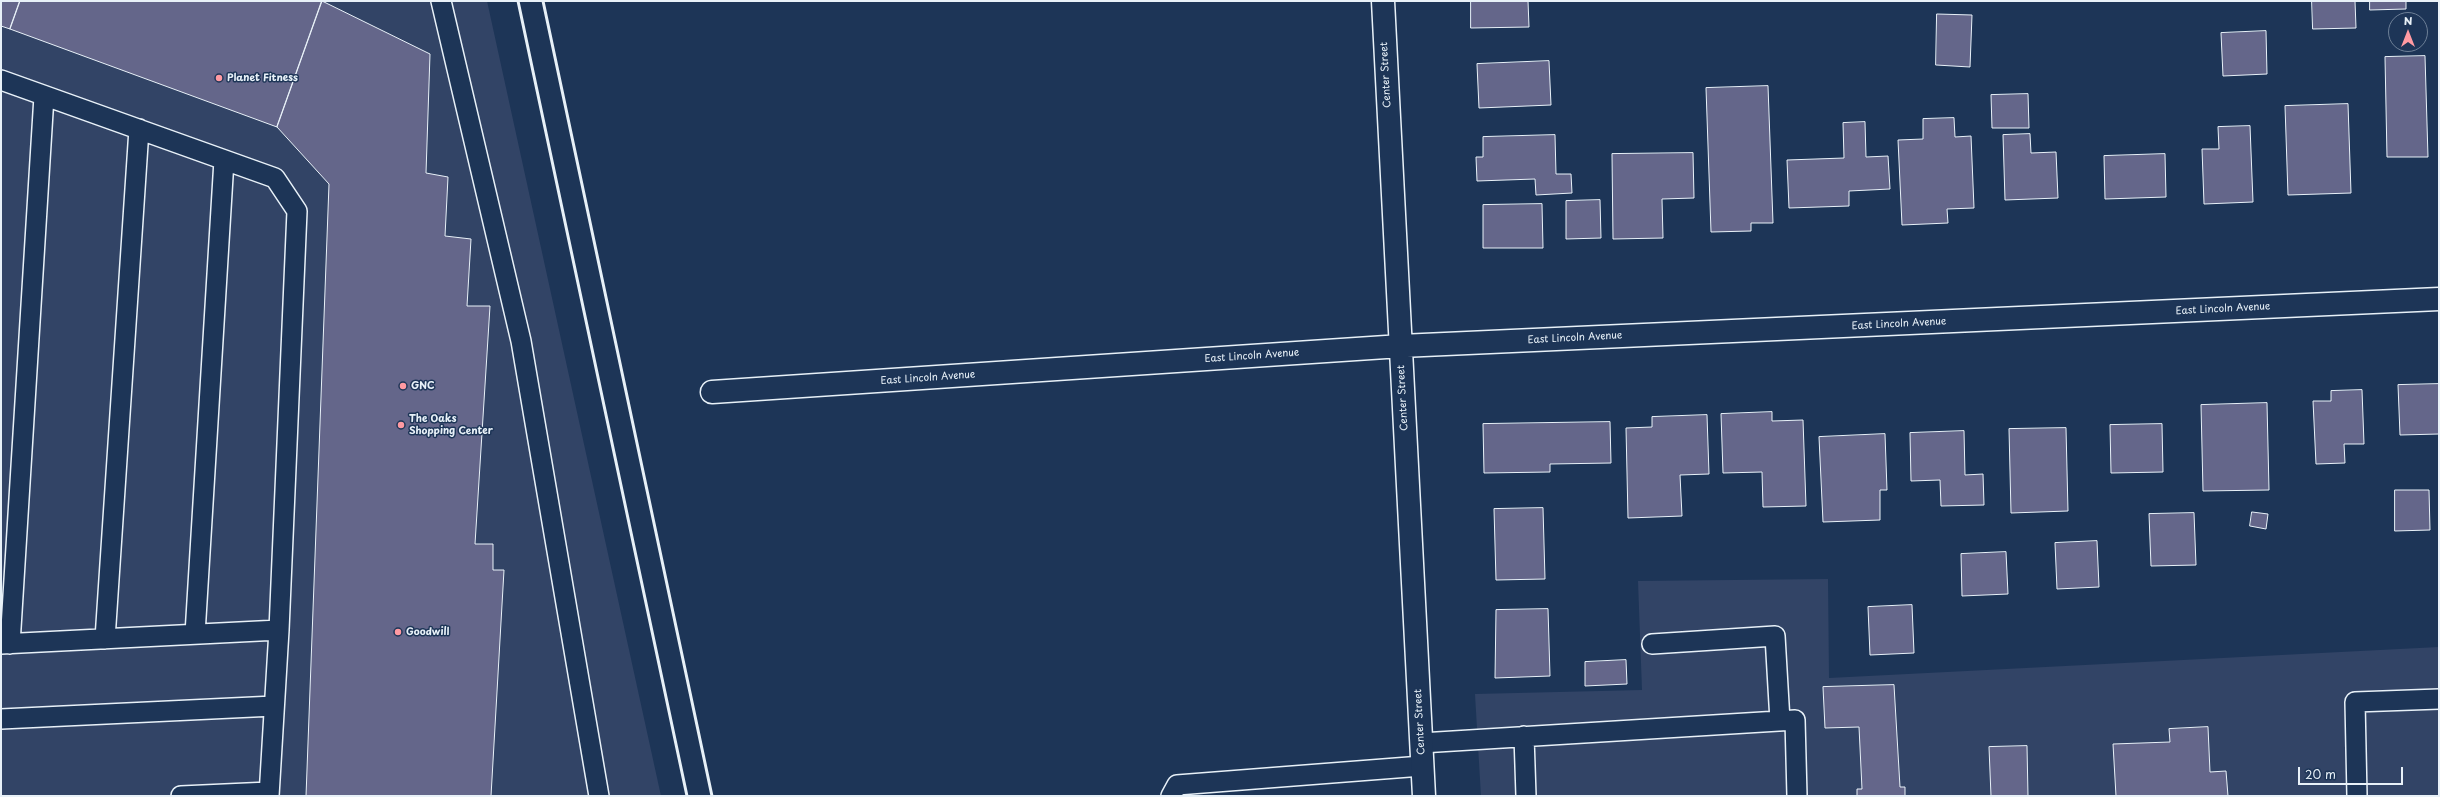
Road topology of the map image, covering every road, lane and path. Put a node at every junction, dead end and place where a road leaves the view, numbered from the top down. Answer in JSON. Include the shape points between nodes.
{"nodes":[{"id":1,"x":441,"y":1,"type":"edge"},
{"id":2,"x":1383,"y":1,"type":"edge"},
{"id":3,"x":1,"y":80,"type":"edge"},
{"id":4,"x":44,"y":96,"type":"junction"},
{"id":5,"x":139,"y":129,"type":"junction"},
{"id":6,"x":224,"y":160,"type":"junction"},
{"id":7,"x":2439,"y":299,"type":"edge"},
{"id":8,"x":1401,"y":346,"type":"junction"},
{"id":9,"x":712,"y":392,"type":"dead end"},
{"id":10,"x":279,"y":630,"type":"junction"},
{"id":11,"x":195,"y":634,"type":"junction"},
{"id":12,"x":105,"y":639,"type":"junction"},
{"id":13,"x":5,"y":644,"type":"edge"},
{"id":14,"x":1652,"y":644,"type":"dead end"},
{"id":15,"x":2439,"y":699,"type":"edge"},
{"id":16,"x":274,"y":706,"type":"junction"},
{"id":17,"x":1,"y":719,"type":"edge"},
{"id":18,"x":1780,"y":721,"type":"junction"},
{"id":19,"x":1524,"y":736,"type":"junction"},
{"id":20,"x":1421,"y":743,"type":"junction"},
{"id":21,"x":1422,"y":766,"type":"junction"},
{"id":22,"x":269,"y":794,"type":"edge"},
{"id":23,"x":181,"y":796,"type":"edge"},
{"id":24,"x":599,"y":796,"type":"edge"},
{"id":25,"x":1171,"y":796,"type":"edge"},
{"id":26,"x":1424,"y":796,"type":"edge"},
{"id":27,"x":1526,"y":796,"type":"edge"},
{"id":28,"x":1797,"y":796,"type":"edge"},
{"id":29,"x":2357,"y":796,"type":"edge"}],
"edges":[{"from":1,"to":24,"type":"lane","via":[[521,341]]},
{"from":2,"to":8,"type":"street","name":"Center Street"},
{"from":3,"to":4,"type":"lane"},
{"from":4,"to":5,"type":"lane"},
{"from":4,"to":13,"type":"lane"},
{"from":5,"to":6,"type":"lane"},
{"from":5,"to":12,"type":"lane"},
{"from":6,"to":10,"type":"lane","via":[[275,178],[297,212]]},
{"from":6,"to":11,"type":"lane"},
{"from":7,"to":8,"type":"street","name":"East Lincoln Avenue"},
{"from":8,"to":9,"type":"street","name":"East Lincoln Avenue"},
{"from":8,"to":20,"type":"street","name":"Center Street"},
{"from":10,"to":11,"type":"lane"},
{"from":10,"to":16,"type":"lane"},
{"from":11,"to":12,"type":"lane"},
{"from":12,"to":13,"type":"lane"},
{"from":14,"to":18,"type":"lane","via":[[1776,636]]},
{"from":15,"to":29,"type":"lane","via":[[2355,702]]},
{"from":16,"to":17,"type":"lane"},
{"from":16,"to":22,"type":"lane"},
{"from":18,"to":19,"type":"lane"},
{"from":18,"to":28,"type":"lane","via":[[1795,720]]},
{"from":19,"to":20,"type":"lane"},
{"from":19,"to":27,"type":"lane"},
{"from":20,"to":21,"type":"street","name":"Center Street"},
{"from":21,"to":25,"type":"lane","via":[[1177,785]]},
{"from":21,"to":26,"type":"street","name":"Center Street"},
{"from":22,"to":23,"type":"lane"}]}
